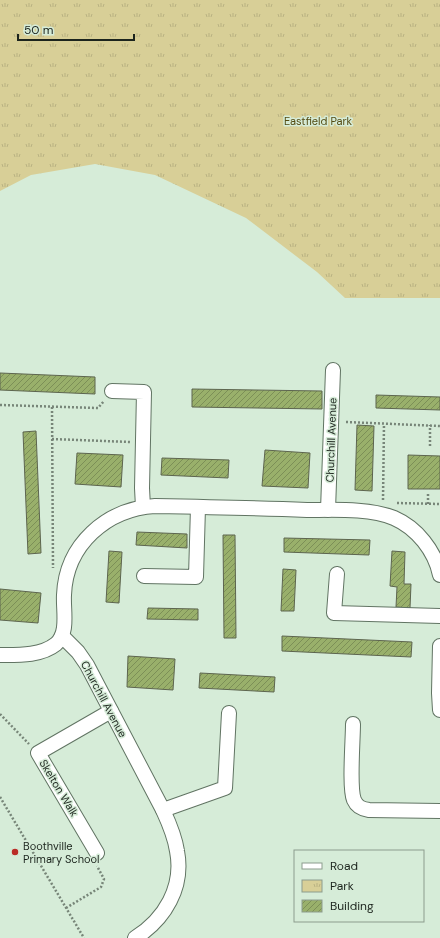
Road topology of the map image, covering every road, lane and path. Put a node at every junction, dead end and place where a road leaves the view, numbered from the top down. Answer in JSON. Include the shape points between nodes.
{"nodes":[{"id":1,"x":333,"y":370,"type":"dead end"},
{"id":2,"x":112,"y":391,"type":"joint"},
{"id":3,"x":0,"y":405,"type":"edge"},
{"id":4,"x":52,"y":407,"type":"junction"},
{"id":5,"x":331,"y":422,"type":"junction"},
{"id":6,"x":384,"y":424,"type":"junction"},
{"id":7,"x":430,"y":425,"type":"junction"},
{"id":8,"x":440,"y":426,"type":"edge"},
{"id":9,"x":52,"y":440,"type":"junction"},
{"id":10,"x":143,"y":442,"type":"junction"},
{"id":11,"x":430,"y":446,"type":"dead end"},
{"id":12,"x":428,"y":493,"type":"dead end"},
{"id":13,"x":428,"y":504,"type":"junction"},
{"id":14,"x":440,"y":504,"type":"edge"},
{"id":15,"x":143,"y":507,"type":"junction"},
{"id":16,"x":198,"y":507,"type":"junction"},
{"id":17,"x":328,"y":510,"type":"junction"},
{"id":18,"x":439,"y":568,"type":"edge"},
{"id":19,"x":337,"y":574,"type":"dead end"},
{"id":20,"x":144,"y":576,"type":"dead end"},
{"id":21,"x":64,"y":594,"type":"junction"},
{"id":22,"x":440,"y":616,"type":"edge"},
{"id":23,"x":62,"y":636,"type":"junction"},
{"id":24,"x":440,"y":646,"type":"edge"},
{"id":25,"x":0,"y":655,"type":"edge"},
{"id":26,"x":440,"y":710,"type":"edge"},
{"id":27,"x":111,"y":711,"type":"junction"},
{"id":28,"x":229,"y":713,"type":"dead end"},
{"id":29,"x":0,"y":714,"type":"edge"},
{"id":30,"x":353,"y":724,"type":"dead end"},
{"id":31,"x":38,"y":753,"type":"junction"},
{"id":32,"x":0,"y":797,"type":"edge"},
{"id":33,"x":163,"y":810,"type":"junction"},
{"id":34,"x":440,"y":811,"type":"edge"},
{"id":35,"x":98,"y":853,"type":"joint"},
{"id":36,"x":66,"y":908,"type":"junction"},
{"id":37,"x":84,"y":938,"type":"edge"},
{"id":38,"x":135,"y":938,"type":"edge"}],
"edges":[{"from":1,"to":5,"type":"street","name":"Churchill Avenue"},
{"from":2,"to":4,"type":"path","via":[[98,408]]},
{"from":2,"to":10,"type":"street","via":[[144,392]]},
{"from":3,"to":4,"type":"path"},
{"from":4,"to":9,"type":"path"},
{"from":5,"to":6,"type":"path"},
{"from":5,"to":17,"type":"street","name":"Churchill Avenue"},
{"from":6,"to":7,"type":"path"},
{"from":6,"to":13,"type":"path","via":[[383,502]]},
{"from":7,"to":8,"type":"path"},
{"from":7,"to":11,"type":"path"},
{"from":9,"to":10,"type":"path"},
{"from":9,"to":21,"type":"path","via":[[53,568]]},
{"from":10,"to":15,"type":"street"},
{"from":12,"to":13,"type":"path"},
{"from":13,"to":14,"type":"path"},
{"from":15,"to":16,"type":"street"},
{"from":15,"to":21,"type":"street","via":[[110,519],[88,536],[74,558],[66,579]]},
{"from":16,"to":17,"type":"street"},
{"from":16,"to":20,"type":"street","via":[[196,577]]},
{"from":17,"to":18,"type":"street","via":[[377,513],[406,524],[426,544]]},
{"from":19,"to":22,"type":"street","via":[[334,613]]},
{"from":21,"to":23,"type":"street","via":[[65,619]]},
{"from":23,"to":25,"type":"street","via":[[48,649],[22,655]]},
{"from":23,"to":27,"type":"street","name":"Churchill Avenue","via":[[83,659]]},
{"from":24,"to":26,"type":"street"},
{"from":27,"to":31,"type":"street","name":"Skelton Walk"},
{"from":27,"to":33,"type":"street","name":"Churchill Avenue"},
{"from":28,"to":33,"type":"street","via":[[225,788]]},
{"from":29,"to":31,"type":"path"},
{"from":30,"to":34,"type":"street","via":[[352,789],[354,800],[362,809]]},
{"from":31,"to":35,"type":"street","name":"Skelton Walk"},
{"from":32,"to":36,"type":"path"},
{"from":33,"to":38,"type":"street","name":"Churchill Avenue","via":[[177,850],[178,878],[169,904],[162,914]]},
{"from":35,"to":36,"type":"path","via":[[95,863],[104,879],[101,887]]},
{"from":36,"to":37,"type":"path"}]}
